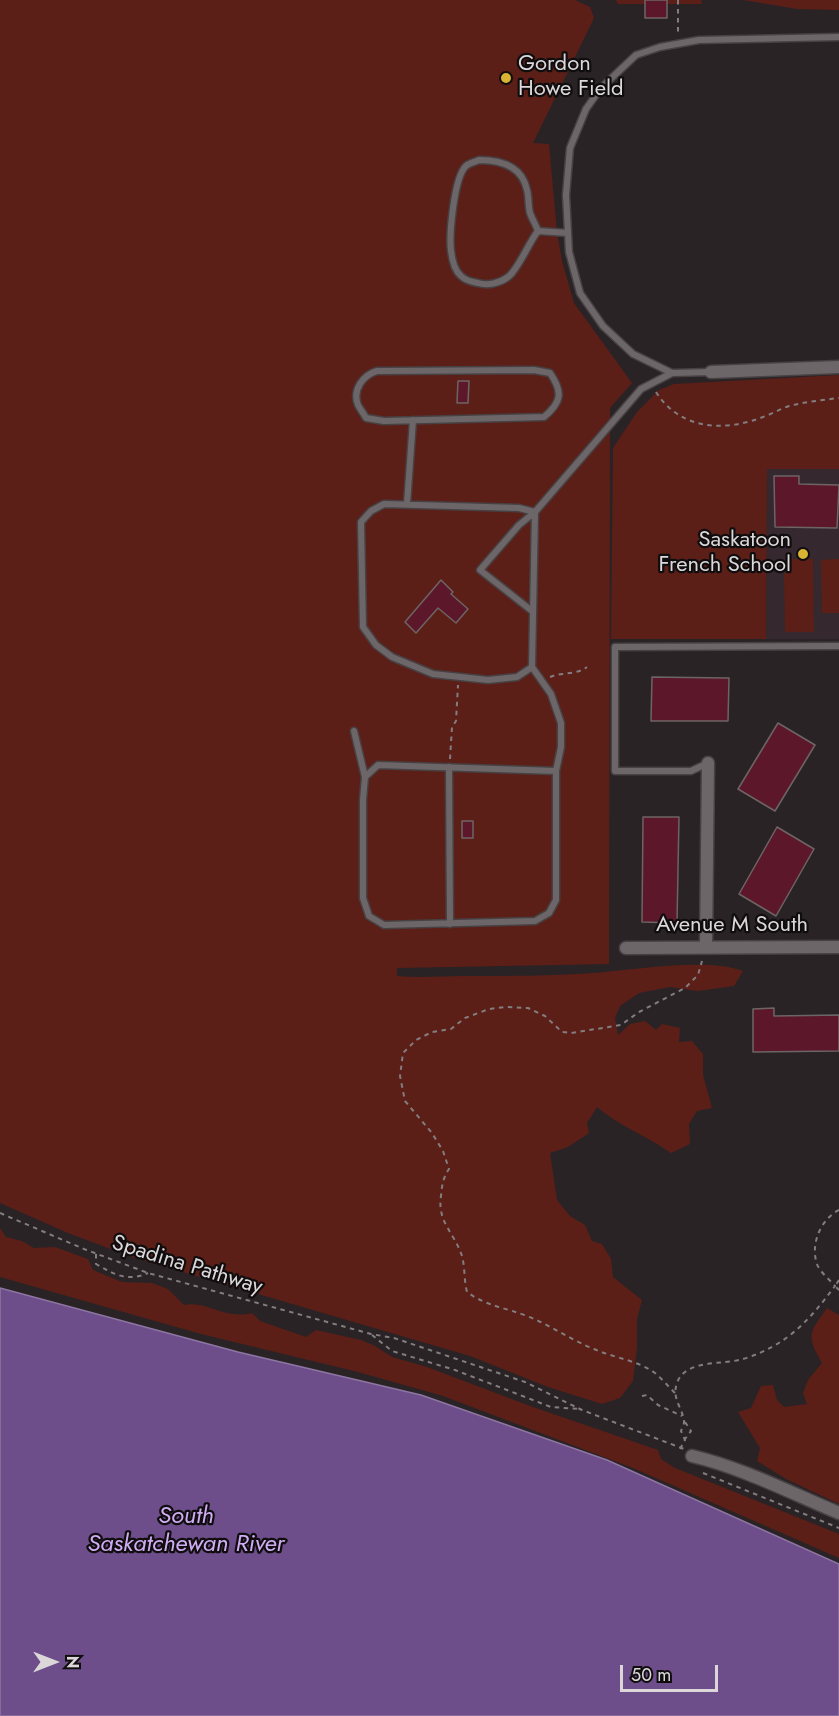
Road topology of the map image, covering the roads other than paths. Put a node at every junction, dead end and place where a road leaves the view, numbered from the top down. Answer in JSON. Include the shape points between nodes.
{"nodes":[{"id":1,"x":839,"y":37,"type":"edge"},
{"id":2,"x":538,"y":231,"type":"junction"},
{"id":3,"x":568,"y":233,"type":"junction"},
{"id":4,"x":839,"y":367,"type":"edge"},
{"id":5,"x":711,"y":372,"type":"joint"},
{"id":6,"x":672,"y":374,"type":"junction"},
{"id":7,"x":413,"y":420,"type":"junction"},
{"id":8,"x":407,"y":504,"type":"junction"},
{"id":9,"x":535,"y":512,"type":"junction"},
{"id":10,"x":532,"y":611,"type":"junction"},
{"id":11,"x":839,"y":646,"type":"edge"},
{"id":12,"x":532,"y":667,"type":"junction"},
{"id":13,"x":354,"y":731,"type":"dead end"},
{"id":14,"x":708,"y":763,"type":"joint"},
{"id":15,"x":450,"y":767,"type":"junction"},
{"id":16,"x":556,"y":771,"type":"junction"},
{"id":17,"x":365,"y":777,"type":"junction"},
{"id":18,"x":450,"y":924,"type":"junction"},
{"id":19,"x":706,"y":947,"type":"junction"},
{"id":20,"x":839,"y":947,"type":"edge"},
{"id":21,"x":626,"y":948,"type":"dead end"},
{"id":22,"x":690,"y":1453,"type":"road end"},
{"id":23,"x":839,"y":1513,"type":"edge"}],
"edges":[{"from":1,"to":3,"type":"lane","via":[[708,40],[660,47],[636,56],[601,88],[586,109],[570,148]]},
{"from":2,"to":2,"type":"lane","via":[[510,276],[483,285],[460,276],[451,250],[452,231],[457,188],[466,165],[493,160],[519,173]]},
{"from":2,"to":3,"type":"lane"},
{"from":3,"to":6,"type":"lane","via":[[580,293],[603,326],[633,354]]},
{"from":4,"to":5,"type":"street"},
{"from":5,"to":6,"type":"lane"},
{"from":6,"to":9,"type":"lane","via":[[641,389]]},
{"from":7,"to":7,"type":"lane","via":[[544,417],[559,398],[558,384],[550,372],[534,370],[369,373],[358,388],[357,404],[366,417]]},
{"from":7,"to":8,"type":"lane"},
{"from":8,"to":9,"type":"lane"},
{"from":8,"to":12,"type":"lane","via":[[384,504],[361,522],[363,627],[376,645],[392,657],[433,674],[488,680],[517,677]]},
{"from":9,"to":10,"type":"lane"},
{"from":9,"to":10,"type":"lane","via":[[480,570]]},
{"from":10,"to":12,"type":"lane"},
{"from":11,"to":14,"type":"lane","via":[[615,647],[615,771],[691,771]]},
{"from":12,"to":16,"type":"lane","via":[[551,694],[561,723]]},
{"from":13,"to":17,"type":"lane"},
{"from":14,"to":19,"type":"street"},
{"from":15,"to":16,"type":"lane"},
{"from":15,"to":17,"type":"lane","via":[[378,765]]},
{"from":15,"to":18,"type":"lane"},
{"from":16,"to":18,"type":"lane","via":[[556,900],[549,914],[535,921]]},
{"from":17,"to":18,"type":"lane","via":[[363,898],[369,916],[384,925]]},
{"from":19,"to":20,"type":"street","name":"Avenue M South"},
{"from":19,"to":21,"type":"street","name":"Avenue M South"},
{"from":22,"to":23,"type":"street"}]}
